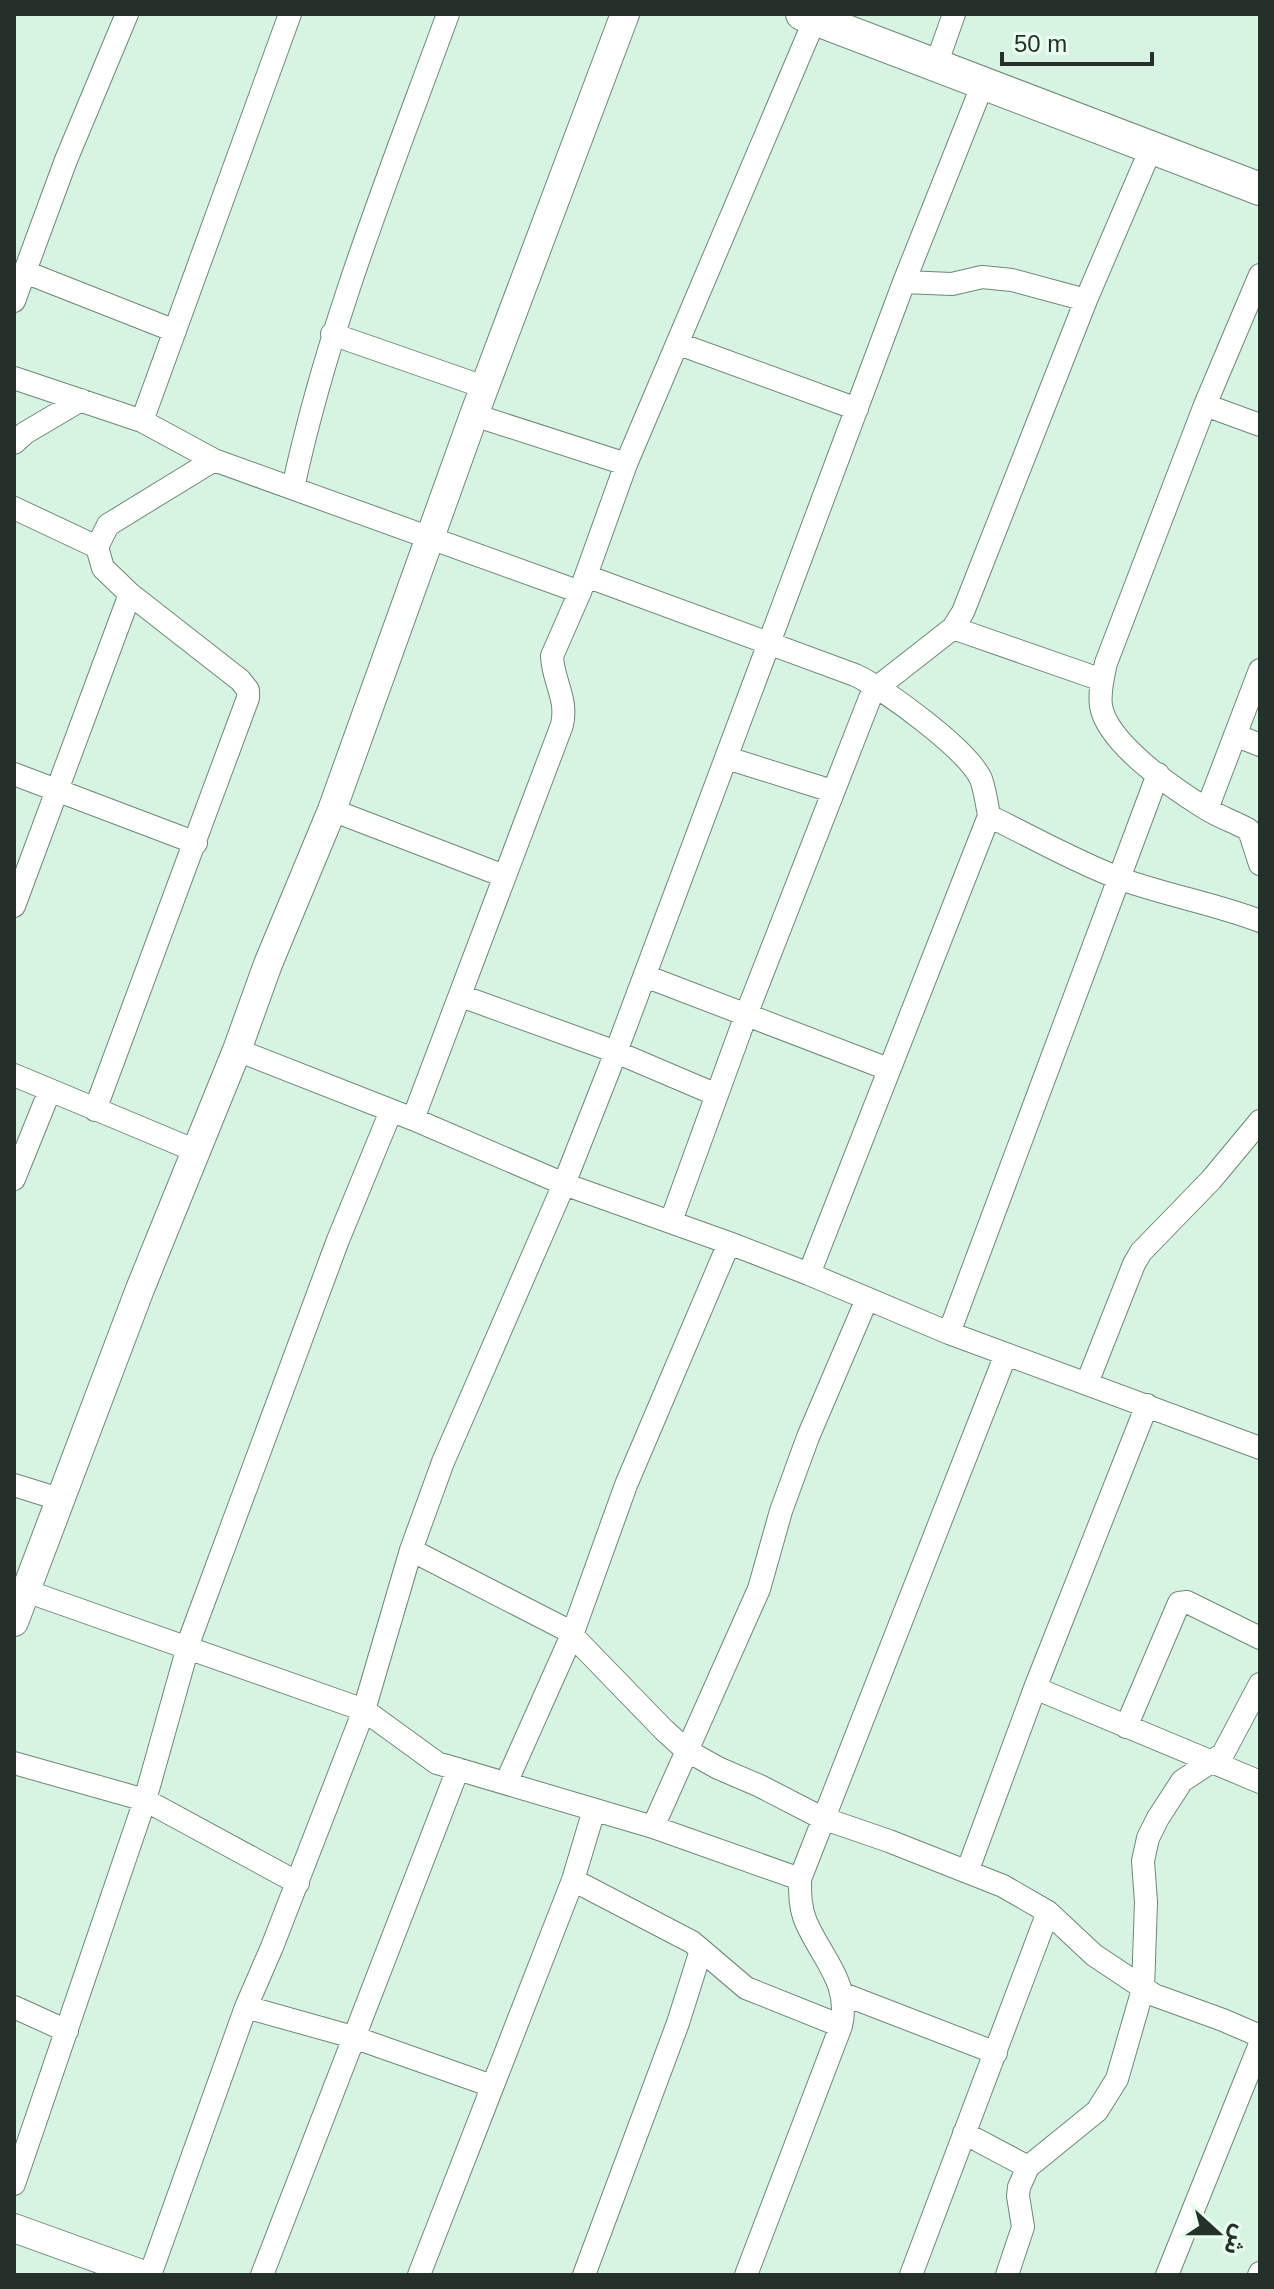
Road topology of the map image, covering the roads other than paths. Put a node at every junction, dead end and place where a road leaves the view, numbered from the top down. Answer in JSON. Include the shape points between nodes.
{"nodes":[{"id":1,"x":127,"y":14,"type":"edge"},
{"id":2,"x":290,"y":14,"type":"edge"},
{"id":3,"x":448,"y":14,"type":"edge"},
{"id":4,"x":625,"y":14,"type":"edge"},
{"id":5,"x":954,"y":14,"type":"edge"},
{"id":6,"x":808,"y":16,"type":"edge"},
{"id":7,"x":936,"y":65,"type":"junction"},
{"id":8,"x":984,"y":81,"type":"junction"},
{"id":9,"x":1152,"y":146,"type":"junction"},
{"id":10,"x":1260,"y":189,"type":"edge"},
{"id":11,"x":25,"y":272,"type":"junction"},
{"id":12,"x":1260,"y":275,"type":"edge"},
{"id":13,"x":904,"y":282,"type":"junction"},
{"id":14,"x":1086,"y":300,"type":"junction"},
{"id":15,"x":14,"y":301,"type":"edge"},
{"id":16,"x":175,"y":331,"type":"junction"},
{"id":17,"x":332,"y":334,"type":"junction"},
{"id":18,"x":679,"y":344,"type":"junction"},
{"id":19,"x":16,"y":380,"type":"edge"},
{"id":20,"x":484,"y":387,"type":"junction"},
{"id":21,"x":81,"y":400,"type":"junction"},
{"id":22,"x":1205,"y":405,"type":"junction"},
{"id":23,"x":857,"y":409,"type":"junction"},
{"id":24,"x":474,"y":415,"type":"junction"},
{"id":25,"x":142,"y":421,"type":"junction"},
{"id":26,"x":1260,"y":425,"type":"edge"},
{"id":27,"x":14,"y":443,"type":"edge"},
{"id":28,"x":214,"y":460,"type":"junction"},
{"id":29,"x":626,"y":464,"type":"junction"},
{"id":30,"x":293,"y":488,"type":"junction"},
{"id":31,"x":14,"y":508,"type":"edge"},
{"id":32,"x":431,"y":539,"type":"junction"},
{"id":33,"x":97,"y":547,"type":"junction"},
{"id":34,"x":583,"y":584,"type":"junction"},
{"id":35,"x":130,"y":594,"type":"junction"},
{"id":36,"x":953,"y":628,"type":"junction"},
{"id":37,"x":768,"y":645,"type":"junction"},
{"id":38,"x":1260,"y":670,"type":"edge"},
{"id":39,"x":1102,"y":680,"type":"junction"},
{"id":40,"x":879,"y":686,"type":"junction"},
{"id":41,"x":1235,"y":735,"type":"junction"},
{"id":42,"x":1260,"y":745,"type":"edge"},
{"id":43,"x":727,"y":758,"type":"junction"},
{"id":44,"x":14,"y":774,"type":"edge"},
{"id":45,"x":1158,"y":774,"type":"junction"},
{"id":46,"x":58,"y":789,"type":"junction"},
{"id":47,"x":832,"y":791,"type":"junction"},
{"id":48,"x":1207,"y":809,"type":"junction"},
{"id":49,"x":332,"y":810,"type":"junction"},
{"id":50,"x":989,"y":816,"type":"junction"},
{"id":51,"x":196,"y":843,"type":"junction"},
{"id":52,"x":1260,"y":864,"type":"edge"},
{"id":53,"x":504,"y":876,"type":"junction"},
{"id":54,"x":1120,"y":878,"type":"junction"},
{"id":55,"x":14,"y":906,"type":"edge"},
{"id":56,"x":1260,"y":921,"type":"edge"},
{"id":57,"x":645,"y":976,"type":"junction"},
{"id":58,"x":461,"y":996,"type":"junction"},
{"id":59,"x":746,"y":1015,"type":"junction"},
{"id":60,"x":237,"y":1050,"type":"junction"},
{"id":61,"x":616,"y":1052,"type":"junction"},
{"id":62,"x":888,"y":1069,"type":"junction"},
{"id":63,"x":14,"y":1075,"type":"edge"},
{"id":64,"x":50,"y":1090,"type":"junction"},
{"id":65,"x":717,"y":1095,"type":"junction"},
{"id":66,"x":95,"y":1110,"type":"junction"},
{"id":67,"x":391,"y":1111,"type":"junction"},
{"id":68,"x":413,"y":1119,"type":"junction"},
{"id":69,"x":1260,"y":1121,"type":"edge"},
{"id":70,"x":196,"y":1151,"type":"junction"},
{"id":71,"x":14,"y":1179,"type":"edge"},
{"id":72,"x":564,"y":1184,"type":"junction"},
{"id":73,"x":671,"y":1221,"type":"junction"},
{"id":74,"x":729,"y":1243,"type":"junction"},
{"id":75,"x":809,"y":1274,"type":"junction"},
{"id":76,"x":867,"y":1299,"type":"junction"},
{"id":77,"x":949,"y":1333,"type":"junction"},
{"id":78,"x":1006,"y":1354,"type":"junction"},
{"id":79,"x":1087,"y":1383,"type":"junction"},
{"id":80,"x":1147,"y":1405,"type":"junction"},
{"id":81,"x":1260,"y":1448,"type":"edge"},
{"id":82,"x":14,"y":1485,"type":"edge"},
{"id":83,"x":59,"y":1499,"type":"junction"},
{"id":84,"x":411,"y":1550,"type":"junction"},
{"id":85,"x":26,"y":1591,"type":"junction"},
{"id":86,"x":14,"y":1622,"type":"edge"},
{"id":87,"x":572,"y":1635,"type":"junction"},
{"id":88,"x":1260,"y":1638,"type":"edge"},
{"id":89,"x":187,"y":1649,"type":"junction"},
{"id":90,"x":1260,"y":1684,"type":"edge"},
{"id":91,"x":1035,"y":1688,"type":"junction"},
{"id":92,"x":364,"y":1710,"type":"junction"},
{"id":93,"x":1126,"y":1727,"type":"junction"},
{"id":94,"x":686,"y":1750,"type":"junction"},
{"id":95,"x":1211,"y":1762,"type":"junction"},
{"id":96,"x":14,"y":1763,"type":"edge"},
{"id":97,"x":458,"y":1769,"type":"junction"},
{"id":98,"x":1260,"y":1782,"type":"edge"},
{"id":99,"x":506,"y":1783,"type":"junction"},
{"id":100,"x":145,"y":1800,"type":"junction"},
{"id":101,"x":594,"y":1810,"type":"junction"},
{"id":102,"x":822,"y":1818,"type":"junction"},
{"id":103,"x":653,"y":1827,"type":"junction"},
{"id":104,"x":967,"y":1872,"type":"junction"},
{"id":105,"x":800,"y":1879,"type":"junction"},
{"id":106,"x":573,"y":1880,"type":"junction"},
{"id":107,"x":298,"y":1883,"type":"junction"},
{"id":108,"x":1048,"y":1912,"type":"junction"},
{"id":109,"x":701,"y":1950,"type":"junction"},
{"id":110,"x":1143,"y":1989,"type":"junction"},
{"id":111,"x":843,"y":1994,"type":"junction"},
{"id":112,"x":14,"y":2007,"type":"edge"},
{"id":113,"x":246,"y":2007,"type":"junction"},
{"id":114,"x":841,"y":2026,"type":"junction"},
{"id":115,"x":67,"y":2031,"type":"junction"},
{"id":116,"x":1260,"y":2036,"type":"edge"},
{"id":117,"x":353,"y":2037,"type":"junction"},
{"id":118,"x":1260,"y":2044,"type":"edge"},
{"id":119,"x":996,"y":2053,"type":"junction"},
{"id":120,"x":492,"y":2086,"type":"junction"},
{"id":121,"x":964,"y":2133,"type":"junction"},
{"id":122,"x":1028,"y":2167,"type":"junction"},
{"id":123,"x":14,"y":2184,"type":"edge"},
{"id":124,"x":14,"y":2228,"type":"edge"},
{"id":125,"x":147,"y":2275,"type":"edge"},
{"id":126,"x":262,"y":2275,"type":"edge"},
{"id":127,"x":419,"y":2275,"type":"edge"},
{"id":128,"x":584,"y":2275,"type":"edge"},
{"id":129,"x":746,"y":2275,"type":"edge"},
{"id":130,"x":911,"y":2275,"type":"edge"},
{"id":131,"x":1007,"y":2275,"type":"edge"},
{"id":132,"x":1167,"y":2275,"type":"edge"}],
"edges":[{"from":1,"to":11,"type":"street"},
{"from":2,"to":16,"type":"street"},
{"from":3,"to":17,"type":"street"},
{"from":4,"to":20,"type":"street"},
{"from":5,"to":7,"type":"street"},
{"from":6,"to":7,"type":"main road"},
{"from":6,"to":18,"type":"street"},
{"from":7,"to":8,"type":"main road"},
{"from":8,"to":9,"type":"main road"},
{"from":8,"to":13,"type":"street"},
{"from":9,"to":10,"type":"main road"},
{"from":9,"to":14,"type":"street"},
{"from":11,"to":15,"type":"street"},
{"from":11,"to":16,"type":"street"},
{"from":12,"to":22,"type":"street"},
{"from":13,"to":14,"type":"street","via":[[952,284],[982,277]]},
{"from":13,"to":23,"type":"street"},
{"from":14,"to":36,"type":"street","via":[[978,578]]},
{"from":16,"to":25,"type":"street"},
{"from":17,"to":20,"type":"street"},
{"from":17,"to":30,"type":"street"},
{"from":18,"to":23,"type":"street"},
{"from":18,"to":29,"type":"street"},
{"from":19,"to":21,"type":"street"},
{"from":20,"to":24,"type":"street"},
{"from":21,"to":25,"type":"street"},
{"from":21,"to":27,"type":"street"},
{"from":22,"to":26,"type":"street"},
{"from":22,"to":39,"type":"street"},
{"from":23,"to":37,"type":"street"},
{"from":24,"to":29,"type":"street"},
{"from":24,"to":32,"type":"street"},
{"from":25,"to":28,"type":"street"},
{"from":28,"to":30,"type":"street"},
{"from":28,"to":33,"type":"street","via":[[108,525]]},
{"from":29,"to":34,"type":"street"},
{"from":30,"to":32,"type":"street"},
{"from":31,"to":33,"type":"street"},
{"from":32,"to":34,"type":"street"},
{"from":32,"to":49,"type":"street"},
{"from":33,"to":35,"type":"street","via":[[103,568]]},
{"from":34,"to":37,"type":"street"},
{"from":34,"to":53,"type":"street","via":[[552,656],[565,704],[562,725]]},
{"from":35,"to":46,"type":"street"},
{"from":35,"to":51,"type":"street","via":[[248,690],[247,706]]},
{"from":36,"to":39,"type":"street"},
{"from":36,"to":40,"type":"street"},
{"from":37,"to":40,"type":"street"},
{"from":37,"to":43,"type":"street"},
{"from":38,"to":41,"type":"street"},
{"from":39,"to":45,"type":"street","via":[[1101,704],[1112,731]]},
{"from":40,"to":47,"type":"street"},
{"from":40,"to":50,"type":"street","via":[[976,772]]},
{"from":41,"to":42,"type":"street"},
{"from":41,"to":48,"type":"street"},
{"from":43,"to":47,"type":"street"},
{"from":43,"to":57,"type":"street"},
{"from":44,"to":46,"type":"street"},
{"from":45,"to":48,"type":"street"},
{"from":45,"to":54,"type":"street"},
{"from":46,"to":51,"type":"street"},
{"from":46,"to":55,"type":"street"},
{"from":47,"to":59,"type":"street"},
{"from":48,"to":52,"type":"street","via":[[1249,830]]},
{"from":49,"to":53,"type":"street"},
{"from":49,"to":60,"type":"street"},
{"from":50,"to":54,"type":"street"},
{"from":50,"to":62,"type":"street"},
{"from":51,"to":66,"type":"street"},
{"from":53,"to":58,"type":"street"},
{"from":54,"to":56,"type":"street"},
{"from":54,"to":77,"type":"street"},
{"from":57,"to":59,"type":"street"},
{"from":57,"to":61,"type":"street"},
{"from":58,"to":61,"type":"street"},
{"from":58,"to":68,"type":"street"},
{"from":59,"to":62,"type":"street"},
{"from":59,"to":65,"type":"street"},
{"from":60,"to":67,"type":"street"},
{"from":60,"to":70,"type":"street"},
{"from":61,"to":65,"type":"street"},
{"from":61,"to":72,"type":"street"},
{"from":62,"to":75,"type":"street"},
{"from":63,"to":64,"type":"street"},
{"from":64,"to":66,"type":"street"},
{"from":64,"to":71,"type":"street"},
{"from":65,"to":73,"type":"street"},
{"from":66,"to":70,"type":"street"},
{"from":67,"to":68,"type":"street"},
{"from":67,"to":89,"type":"street"},
{"from":68,"to":72,"type":"street"},
{"from":69,"to":79,"type":"street","via":[[1141,1252]]},
{"from":70,"to":83,"type":"street"},
{"from":72,"to":73,"type":"street"},
{"from":72,"to":84,"type":"street","via":[[443,1462]]},
{"from":73,"to":74,"type":"street"},
{"from":74,"to":75,"type":"street"},
{"from":74,"to":87,"type":"street","via":[[626,1485]]},
{"from":75,"to":76,"type":"street"},
{"from":76,"to":77,"type":"street"},
{"from":76,"to":94,"type":"street","via":[[808,1437],[759,1589]]},
{"from":77,"to":78,"type":"street"},
{"from":78,"to":79,"type":"street"},
{"from":78,"to":102,"type":"street"},
{"from":79,"to":80,"type":"street"},
{"from":80,"to":81,"type":"street"},
{"from":80,"to":91,"type":"street"},
{"from":82,"to":83,"type":"street"},
{"from":83,"to":85,"type":"street"},
{"from":84,"to":87,"type":"street"},
{"from":84,"to":92,"type":"street"},
{"from":85,"to":86,"type":"street"},
{"from":85,"to":89,"type":"street"},
{"from":87,"to":94,"type":"street"},
{"from":87,"to":99,"type":"street"},
{"from":88,"to":93,"type":"street","via":[[1187,1602],[1179,1603]]},
{"from":89,"to":92,"type":"street"},
{"from":89,"to":100,"type":"street"},
{"from":90,"to":95,"type":"street","via":[[1229,1745]]},
{"from":91,"to":93,"type":"street"},
{"from":91,"to":104,"type":"street"},
{"from":92,"to":97,"type":"street","via":[[425,1757]]},
{"from":92,"to":107,"type":"street"},
{"from":93,"to":95,"type":"street"},
{"from":94,"to":102,"type":"street"},
{"from":94,"to":103,"type":"street"},
{"from":95,"to":98,"type":"street"},
{"from":95,"to":110,"type":"street","via":[[1182,1781],[1148,1838],[1143,1861]]},
{"from":96,"to":100,"type":"street"},
{"from":97,"to":99,"type":"street"},
{"from":97,"to":117,"type":"street"},
{"from":99,"to":101,"type":"street"},
{"from":100,"to":107,"type":"street"},
{"from":100,"to":115,"type":"street"},
{"from":101,"to":103,"type":"street"},
{"from":101,"to":106,"type":"street"},
{"from":102,"to":104,"type":"street"},
{"from":102,"to":105,"type":"street"},
{"from":103,"to":105,"type":"street"},
{"from":104,"to":108,"type":"street"},
{"from":105,"to":111,"type":"street","via":[[805,1920]]},
{"from":106,"to":109,"type":"street"},
{"from":106,"to":120,"type":"street"},
{"from":107,"to":113,"type":"street"},
{"from":108,"to":110,"type":"street","via":[[1094,1955]]},
{"from":108,"to":119,"type":"street"},
{"from":109,"to":114,"type":"street","via":[[746,1988]]},
{"from":109,"to":128,"type":"street"},
{"from":110,"to":116,"type":"street"},
{"from":110,"to":122,"type":"street","via":[[1117,2079],[1106,2098]]},
{"from":111,"to":114,"type":"street"},
{"from":111,"to":119,"type":"street"},
{"from":112,"to":115,"type":"street"},
{"from":113,"to":117,"type":"street"},
{"from":113,"to":125,"type":"street"},
{"from":114,"to":129,"type":"street"},
{"from":115,"to":123,"type":"street"},
{"from":117,"to":120,"type":"street"},
{"from":117,"to":126,"type":"street"},
{"from":118,"to":132,"type":"street"},
{"from":119,"to":121,"type":"street"},
{"from":120,"to":127,"type":"street"},
{"from":121,"to":122,"type":"street"},
{"from":121,"to":130,"type":"street"},
{"from":122,"to":131,"type":"street","via":[[1018,2196],[1023,2227]]},
{"from":124,"to":125,"type":"street"}]}
